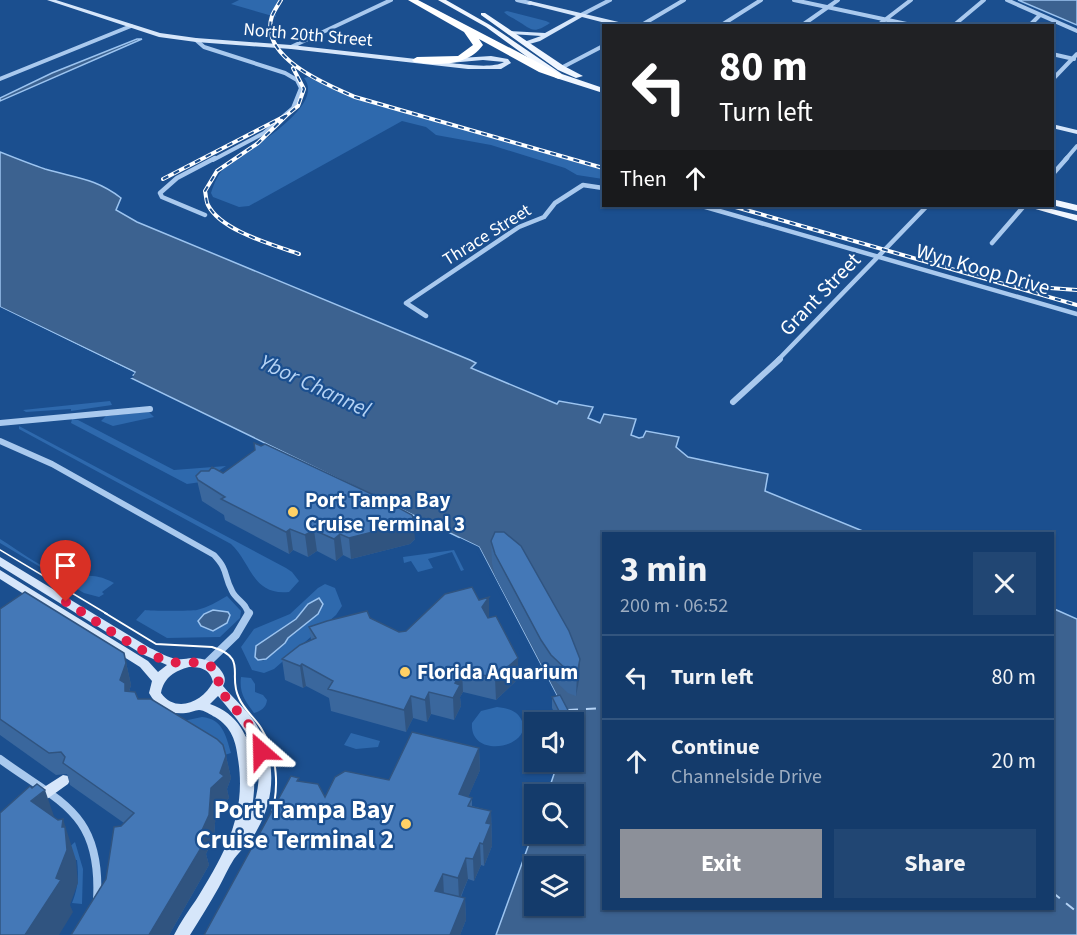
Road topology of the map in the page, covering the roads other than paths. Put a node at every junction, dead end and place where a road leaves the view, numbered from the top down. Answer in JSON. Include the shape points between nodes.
{"nodes":[{"id":1,"x":50,"y":0,"type":"edge"},
{"id":2,"x":391,"y":0,"type":"edge"},
{"id":3,"x":412,"y":0,"type":"edge"},
{"id":4,"x":441,"y":0,"type":"edge"},
{"id":5,"x":456,"y":0,"type":"edge"},
{"id":6,"x":517,"y":0,"type":"edge"},
{"id":7,"x":610,"y":0,"type":"edge"},
{"id":8,"x":684,"y":0,"type":"edge"},
{"id":9,"x":761,"y":0,"type":"edge"},
{"id":10,"x":794,"y":0,"type":"edge"},
{"id":11,"x":838,"y":0,"type":"edge"},
{"id":12,"x":911,"y":0,"type":"edge"},
{"id":13,"x":984,"y":0,"type":"edge"},
{"id":14,"x":1007,"y":0,"type":"edge"},
{"id":15,"x":534,"y":2,"type":"edge"},
{"id":16,"x":828,"y":7,"type":"junction"},
{"id":17,"x":468,"y":14,"type":"junction"},
{"id":18,"x":581,"y":15,"type":"junction"},
{"id":19,"x":1040,"y":15,"type":"junction"},
{"id":20,"x":886,"y":19,"type":"junction"},
{"id":21,"x":619,"y":24,"type":"edge"},
{"id":22,"x":643,"y":24,"type":"edge"},
{"id":23,"x":723,"y":24,"type":"edge"},
{"id":24,"x":804,"y":24,"type":"edge"},
{"id":25,"x":880,"y":24,"type":"edge"},
{"id":26,"x":907,"y":24,"type":"edge"},
{"id":27,"x":955,"y":24,"type":"edge"},
{"id":28,"x":1031,"y":24,"type":"edge"},
{"id":29,"x":131,"y":26,"type":"junction"},
{"id":30,"x":468,"y":31,"type":"junction"},
{"id":31,"x":1077,"y":31,"type":"edge"},
{"id":32,"x":511,"y":32,"type":"junction"},
{"id":33,"x":549,"y":34,"type":"junction"},
{"id":34,"x":196,"y":40,"type":"junction"},
{"id":35,"x":526,"y":43,"type":"junction"},
{"id":36,"x":291,"y":47,"type":"junction"},
{"id":37,"x":602,"y":47,"type":"edge"},
{"id":38,"x":1054,"y":54,"type":"edge"},
{"id":39,"x":1077,"y":54,"type":"edge"},
{"id":40,"x":1075,"y":59,"type":"edge"},
{"id":41,"x":417,"y":60,"type":"junction"},
{"id":42,"x":560,"y":72,"type":"junction"},
{"id":43,"x":1054,"y":78,"type":"edge"},
{"id":44,"x":0,"y":79,"type":"edge"},
{"id":45,"x":602,"y":85,"type":"edge"},
{"id":46,"x":602,"y":91,"type":"edge"},
{"id":47,"x":1054,"y":126,"type":"edge"},
{"id":48,"x":1077,"y":132,"type":"edge"},
{"id":49,"x":1077,"y":146,"type":"edge"},
{"id":50,"x":1054,"y":173,"type":"edge"},
{"id":51,"x":602,"y":188,"type":"edge"},
{"id":52,"x":1054,"y":202,"type":"edge"},
{"id":53,"x":706,"y":207,"type":"edge"},
{"id":54,"x":926,"y":207,"type":"edge"},
{"id":55,"x":1023,"y":207,"type":"edge"},
{"id":56,"x":1034,"y":207,"type":"edge"},
{"id":57,"x":1077,"y":208,"type":"edge"},
{"id":58,"x":205,"y":215,"type":"dead end"},
{"id":59,"x":1077,"y":218,"type":"edge"},
{"id":60,"x":992,"y":243,"type":"dead end"},
{"id":61,"x":879,"y":256,"type":"junction"},
{"id":62,"x":1077,"y":314,"type":"edge"},
{"id":63,"x":426,"y":316,"type":"dead end"},
{"id":64,"x":734,"y":402,"type":"dead end"},
{"id":65,"x":150,"y":409,"type":"dead end"},
{"id":66,"x":0,"y":423,"type":"edge"},
{"id":67,"x":0,"y":441,"type":"edge"},
{"id":68,"x":0,"y":561,"type":"edge"},
{"id":69,"x":0,"y":574,"type":"edge"},
{"id":70,"x":180,"y":664,"type":"junction"},
{"id":71,"x":206,"y":664,"type":"junction"},
{"id":72,"x":157,"y":682,"type":"junction"},
{"id":73,"x":218,"y":688,"type":"junction"},
{"id":74,"x":144,"y":701,"type":"edge"},
{"id":75,"x":198,"y":705,"type":"junction"},
{"id":76,"x":171,"y":708,"type":"junction"},
{"id":77,"x":152,"y":715,"type":"edge"},
{"id":78,"x":0,"y":759,"type":"edge"},
{"id":79,"x":63,"y":780,"type":"dead end"},
{"id":80,"x":47,"y":790,"type":"junction"},
{"id":81,"x":25,"y":808,"type":"edge"},
{"id":82,"x":230,"y":854,"type":"junction"},
{"id":83,"x":95,"y":907,"type":"edge"},
{"id":84,"x":182,"y":935,"type":"edge"}],
"edges":[{"from":1,"to":29,"type":"street","name":"North 20th Street"},
{"from":2,"to":36,"type":"street"},
{"from":3,"to":30,"type":"highway"},
{"from":4,"to":17,"type":"main road"},
{"from":5,"to":32,"type":"main road"},
{"from":6,"to":15,"type":"street"},
{"from":7,"to":18,"type":"street"},
{"from":8,"to":22,"type":"street"},
{"from":9,"to":23,"type":"street"},
{"from":10,"to":16,"type":"street"},
{"from":11,"to":16,"type":"street"},
{"from":12,"to":20,"type":"street"},
{"from":13,"to":27,"type":"street"},
{"from":14,"to":19,"type":"street"},
{"from":15,"to":18,"type":"street"},
{"from":16,"to":20,"type":"street"},
{"from":16,"to":24,"type":"street"},
{"from":17,"to":35,"type":"main road","via":[[481,17],[514,40]]},
{"from":17,"to":42,"type":"main road"},
{"from":18,"to":21,"type":"street"},
{"from":18,"to":33,"type":"street"},
{"from":19,"to":28,"type":"street"},
{"from":19,"to":31,"type":"street"},
{"from":20,"to":25,"type":"street"},
{"from":20,"to":26,"type":"street"},
{"from":29,"to":34,"type":"street","name":"North 20th Street"},
{"from":29,"to":44,"type":"street"},
{"from":30,"to":41,"type":"highway","via":[[478,45],[471,53]]},
{"from":30,"to":42,"type":"highway","via":[[542,70]]},
{"from":32,"to":33,"type":"street"},
{"from":32,"to":35,"type":"main road"},
{"from":33,"to":35,"type":"street"},
{"from":34,"to":36,"type":"street","name":"North 20th Street"},
{"from":34,"to":58,"type":"street","via":[[285,73],[297,80],[301,88],[292,108],[264,133],[177,178],[160,193]]},
{"from":35,"to":42,"type":"main road"},
{"from":36,"to":41,"type":"street","name":"North 20th Street"},
{"from":37,"to":42,"type":"street"},
{"from":38,"to":40,"type":"street"},
{"from":39,"to":40,"type":"street"},
{"from":40,"to":43,"type":"street"},
{"from":41,"to":41,"type":"street","name":"North 20th Street","via":[[486,68],[508,63],[495,57]]},
{"from":42,"to":45,"type":"main road"},
{"from":42,"to":46,"type":"main road"},
{"from":47,"to":48,"type":"street"},
{"from":49,"to":50,"type":"street"},
{"from":51,"to":63,"type":"street","name":"Thrace Street","via":[[583,185],[555,203],[544,217],[519,227],[406,303]]},
{"from":52,"to":57,"type":"main road"},
{"from":53,"to":61,"type":"street","name":"Wyn Koop Drive"},
{"from":54,"to":61,"type":"street","name":"Grant Street"},
{"from":55,"to":60,"type":"street"},
{"from":56,"to":59,"type":"main road"},
{"from":61,"to":62,"type":"street","name":"Wyn Koop Drive"},
{"from":61,"to":64,"type":"street","name":"Grant Street"},
{"from":65,"to":66,"type":"street"},
{"from":67,"to":71,"type":"street","via":[[52,464],[221,560],[232,592],[249,613],[236,635]]},
{"from":68,"to":70,"type":"street","via":[[146,651]]},
{"from":69,"to":72,"type":"street","via":[[144,664]]},
{"from":70,"to":71,"type":"street"},
{"from":70,"to":72,"type":"street"},
{"from":71,"to":73,"type":"street","via":[[216,671]]},
{"from":72,"to":74,"type":"street"},
{"from":72,"to":76,"type":"street","via":[[158,699]]},
{"from":73,"to":75,"type":"street"},
{"from":73,"to":82,"type":"street","via":[[256,737],[265,781],[257,818],[242,844]]},
{"from":75,"to":76,"type":"street"},
{"from":75,"to":82,"type":"street","via":[[230,720],[243,738],[247,799]]},
{"from":76,"to":77,"type":"street"},
{"from":78,"to":80,"type":"street"},
{"from":79,"to":80,"type":"street"},
{"from":80,"to":81,"type":"street"},
{"from":80,"to":83,"type":"street","via":[[67,804],[86,831],[96,872]]},
{"from":82,"to":84,"type":"street"}]}
